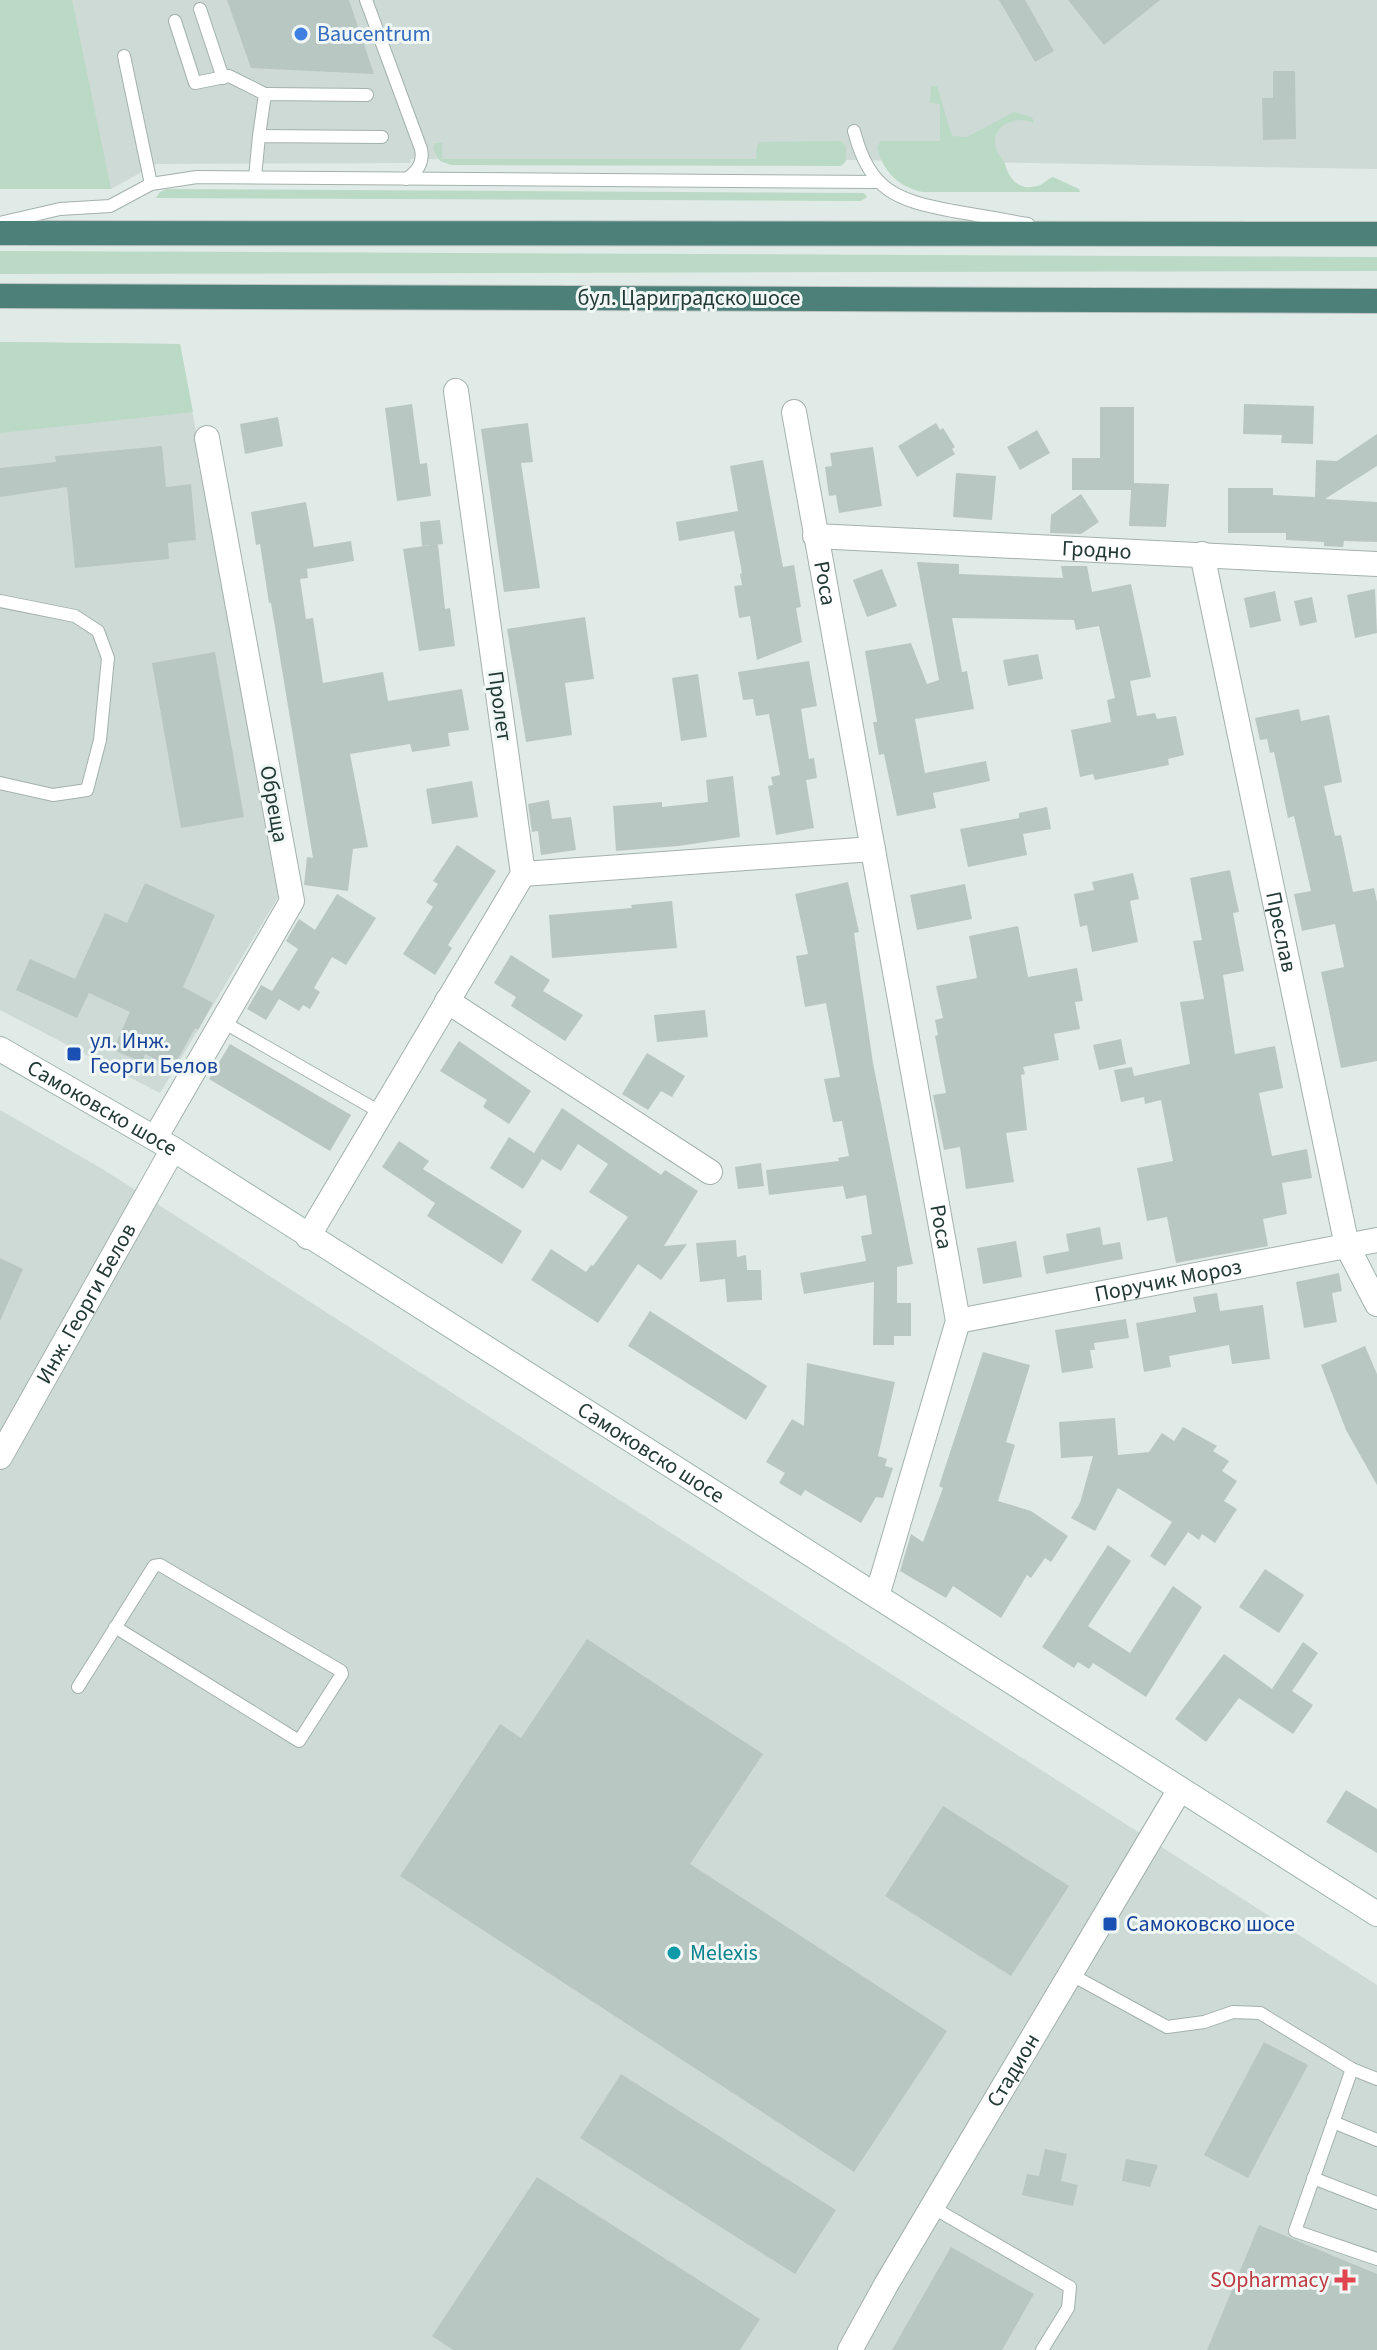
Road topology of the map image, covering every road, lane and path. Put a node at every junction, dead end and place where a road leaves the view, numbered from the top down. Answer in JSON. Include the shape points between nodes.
{"nodes":[{"id":1,"x":366,"y":0,"type":"edge"},
{"id":2,"x":200,"y":9,"type":"dead end"},
{"id":3,"x":175,"y":21,"type":"dead end"},
{"id":4,"x":124,"y":56,"type":"dead end"},
{"id":5,"x":223,"y":78,"type":"junction"},
{"id":6,"x":265,"y":94,"type":"junction"},
{"id":7,"x":367,"y":95,"type":"dead end"},
{"id":8,"x":854,"y":131,"type":"dead end"},
{"id":9,"x":259,"y":136,"type":"junction"},
{"id":10,"x":382,"y":137,"type":"dead end"},
{"id":11,"x":255,"y":177,"type":"junction"},
{"id":12,"x":406,"y":179,"type":"junction"},
{"id":13,"x":879,"y":182,"type":"junction"},
{"id":14,"x":151,"y":184,"type":"junction"},
{"id":15,"x":0,"y":223,"type":"edge"},
{"id":16,"x":0,"y":233,"type":"edge"},
{"id":17,"x":1082,"y":234,"type":"junction"},
{"id":18,"x":1377,"y":234,"type":"edge"},
{"id":19,"x":0,"y":296,"type":"edge"},
{"id":20,"x":1377,"y":301,"type":"edge"},
{"id":21,"x":456,"y":391,"type":"dead end"},
{"id":22,"x":794,"y":412,"type":"dead end"},
{"id":23,"x":207,"y":438,"type":"dead end"},
{"id":24,"x":815,"y":536,"type":"junction"},
{"id":25,"x":1202,"y":554,"type":"junction"},
{"id":26,"x":1377,"y":564,"type":"edge"},
{"id":27,"x":0,"y":601,"type":"edge"},
{"id":28,"x":0,"y":783,"type":"edge"},
{"id":29,"x":873,"y":849,"type":"junction"},
{"id":30,"x":523,"y":874,"type":"junction"},
{"id":31,"x":447,"y":1001,"type":"junction"},
{"id":32,"x":223,"y":1022,"type":"junction"},
{"id":33,"x":0,"y":1049,"type":"edge"},
{"id":34,"x":380,"y":1112,"type":"junction"},
{"id":35,"x":164,"y":1143,"type":"junction"},
{"id":36,"x":710,"y":1172,"type":"dead end"},
{"id":37,"x":308,"y":1237,"type":"junction"},
{"id":38,"x":1377,"y":1240,"type":"edge"},
{"id":39,"x":1347,"y":1246,"type":"junction"},
{"id":40,"x":1377,"y":1304,"type":"edge"},
{"id":41,"x":958,"y":1321,"type":"junction"},
{"id":42,"x":0,"y":1457,"type":"edge"},
{"id":43,"x":877,"y":1596,"type":"junction"},
{"id":44,"x":115,"y":1627,"type":"junction"},
{"id":45,"x":78,"y":1687,"type":"dead end"},
{"id":46,"x":1179,"y":1791,"type":"junction"},
{"id":47,"x":1377,"y":1914,"type":"edge"},
{"id":48,"x":1070,"y":1974,"type":"junction"},
{"id":49,"x":1352,"y":2069,"type":"junction"},
{"id":50,"x":1377,"y":2079,"type":"edge"},
{"id":51,"x":1333,"y":2122,"type":"junction"},
{"id":52,"x":1377,"y":2140,"type":"edge"},
{"id":53,"x":1313,"y":2178,"type":"junction"},
{"id":54,"x":1377,"y":2203,"type":"edge"},
{"id":55,"x":932,"y":2207,"type":"junction"},
{"id":56,"x":1377,"y":2259,"type":"edge"},
{"id":57,"x":850,"y":2350,"type":"edge"},
{"id":58,"x":1042,"y":2350,"type":"edge"}],
"edges":[{"from":1,"to":12,"type":"lane","via":[[422,159]]},
{"from":2,"to":5,"type":"lane"},
{"from":3,"to":5,"type":"lane","via":[[195,83]]},
{"from":4,"to":14,"type":"lane"},
{"from":5,"to":6,"type":"lane","via":[[229,76]]},
{"from":6,"to":7,"type":"lane"},
{"from":6,"to":9,"type":"lane"},
{"from":8,"to":13,"type":"lane","via":[[863,159]]},
{"from":9,"to":10,"type":"lane"},
{"from":9,"to":11,"type":"lane"},
{"from":11,"to":12,"type":"lane"},
{"from":11,"to":14,"type":"lane"},
{"from":12,"to":13,"type":"lane"},
{"from":13,"to":17,"type":"lane","via":[[903,199],[925,205]]},
{"from":14,"to":15,"type":"lane","via":[[110,206],[60,209]]},
{"from":16,"to":17,"type":"highway"},
{"from":17,"to":18,"type":"highway"},
{"from":19,"to":20,"type":"highway","name":"бул. Цариградско шосе"},
{"from":21,"to":30,"type":"street","name":"Пролет"},
{"from":22,"to":24,"type":"street","name":"Роса"},
{"from":23,"to":32,"type":"street","name":"Обреща","via":[[292,901]]},
{"from":24,"to":25,"type":"street","name":"Гродно"},
{"from":24,"to":29,"type":"street","name":"Роса"},
{"from":25,"to":26,"type":"street","name":"Гродно"},
{"from":25,"to":39,"type":"street","name":"Преслав"},
{"from":27,"to":28,"type":"lane","via":[[75,616],[98,631],[108,658],[100,740],[87,790],[53,795]]},
{"from":29,"to":30,"type":"street"},
{"from":29,"to":41,"type":"street","name":"Роса"},
{"from":30,"to":31,"type":"street"},
{"from":31,"to":34,"type":"street"},
{"from":31,"to":36,"type":"street"},
{"from":32,"to":34,"type":"lane"},
{"from":32,"to":35,"type":"street","name":"Обреща"},
{"from":33,"to":35,"type":"street","name":"Самоковско шосе"},
{"from":34,"to":37,"type":"street"},
{"from":35,"to":37,"type":"street","name":"Самоковско шосе"},
{"from":35,"to":42,"type":"street","name":"Инж. Георги Белов"},
{"from":37,"to":43,"type":"street","name":"Самоковско шосе"},
{"from":38,"to":39,"type":"street","name":"Поручик Мороз"},
{"from":39,"to":40,"type":"street","name":"Преслав"},
{"from":39,"to":41,"type":"street","name":"Поручик Мороз"},
{"from":41,"to":43,"type":"street","name":"Роса"},
{"from":43,"to":46,"type":"street","name":"Самоковско шосе"},
{"from":44,"to":44,"type":"lane","via":[[154,1566],[160,1565],[342,1674],[299,1741]]},
{"from":44,"to":45,"type":"lane"},
{"from":46,"to":47,"type":"street","name":"Самоковско шосе"},
{"from":46,"to":48,"type":"street","name":"Стадион"},
{"from":48,"to":49,"type":"lane","via":[[1167,2027],[1233,2012],[1260,2013]]},
{"from":48,"to":55,"type":"street","name":"Стадион"},
{"from":49,"to":50,"type":"lane"},
{"from":49,"to":51,"type":"lane"},
{"from":51,"to":52,"type":"lane"},
{"from":51,"to":53,"type":"lane"},
{"from":53,"to":54,"type":"lane"},
{"from":53,"to":56,"type":"lane","via":[[1295,2231]]},
{"from":55,"to":57,"type":"street","name":"Стадион"},
{"from":55,"to":58,"type":"lane","via":[[1070,2287],[1068,2308]]}]}
